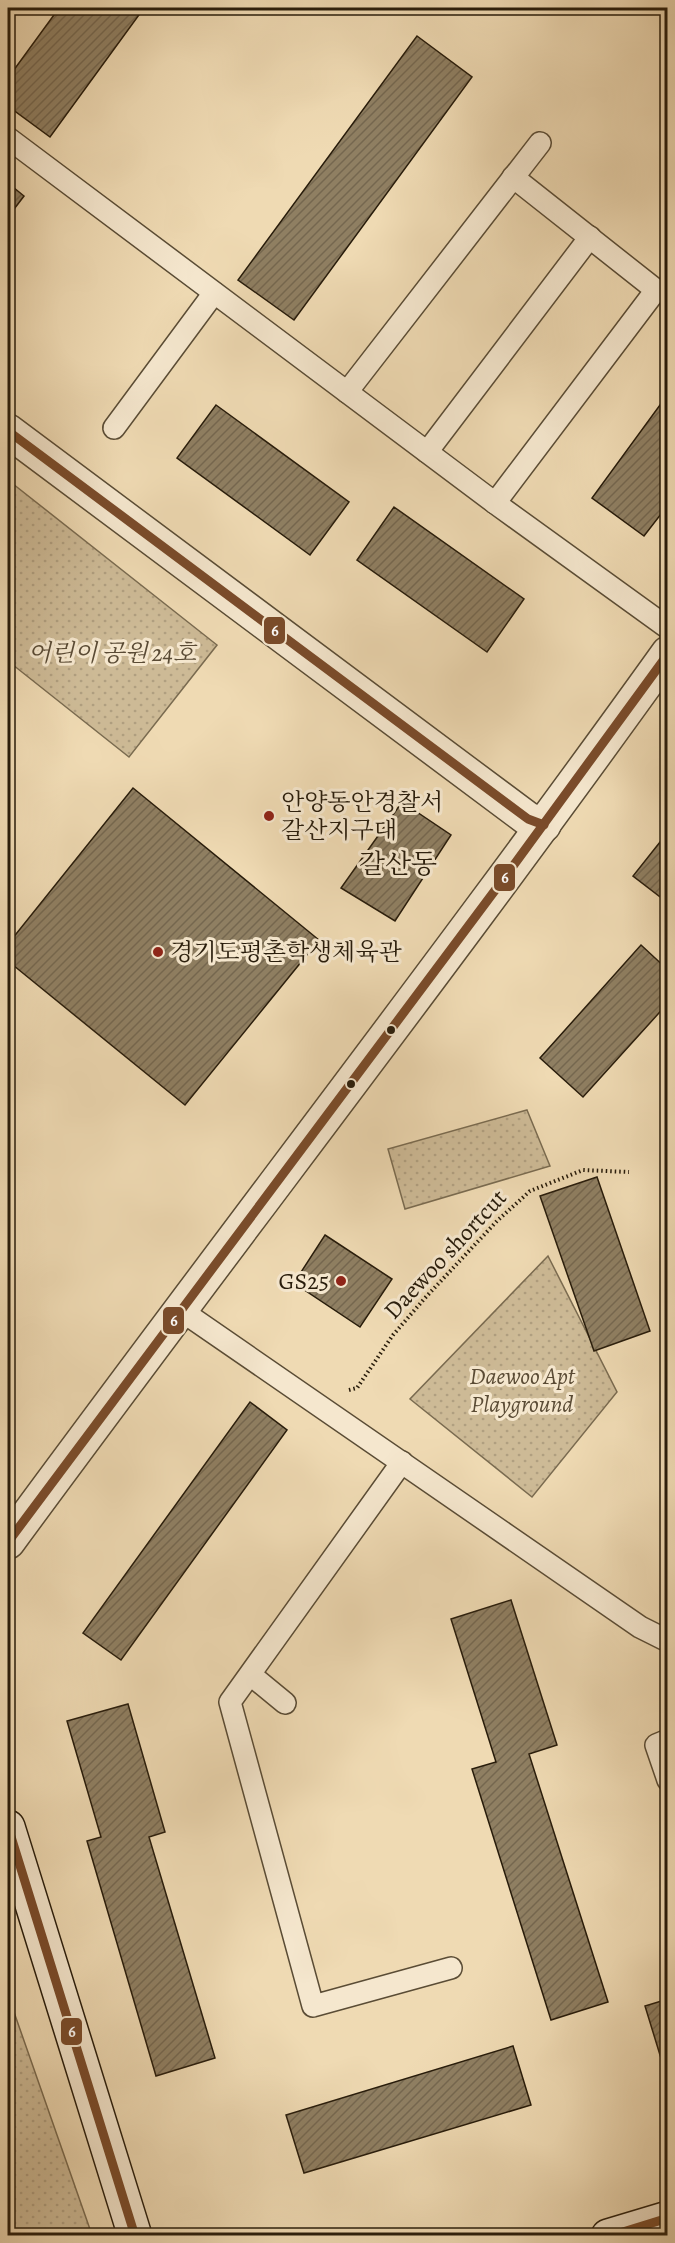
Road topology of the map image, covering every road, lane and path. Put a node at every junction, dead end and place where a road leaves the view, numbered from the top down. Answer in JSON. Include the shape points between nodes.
{"nodes":[{"id":1,"x":8,"y":138,"type":"edge"},
{"id":2,"x":540,"y":143,"type":"dead end"},
{"id":3,"x":513,"y":177,"type":"junction"},
{"id":4,"x":590,"y":237,"type":"junction"},
{"id":5,"x":214,"y":293,"type":"junction"},
{"id":6,"x":347,"y":392,"type":"junction"},
{"id":7,"x":114,"y":428,"type":"dead end"},
{"id":8,"x":8,"y":430,"type":"edge"},
{"id":9,"x":427,"y":452,"type":"junction"},
{"id":10,"x":495,"y":503,"type":"junction"},
{"id":11,"x":668,"y":628,"type":"edge"},
{"id":12,"x":668,"y":653,"type":"edge"},
{"id":13,"x":544,"y":825,"type":"junction"},
{"id":14,"x":629,"y":1172,"type":"dead end"},
{"id":15,"x":180,"y":1309,"type":"junction"},
{"id":16,"x":309,"y":1398,"type":"junction"},
{"id":17,"x":402,"y":1462,"type":"junction"},
{"id":18,"x":8,"y":1542,"type":"edge"},
{"id":19,"x":668,"y":1641,"type":"edge"},
{"id":20,"x":250,"y":1675,"type":"junction"},
{"id":21,"x":285,"y":1702,"type":"dead end"},
{"id":22,"x":668,"y":1740,"type":"edge"},
{"id":23,"x":668,"y":1780,"type":"edge"},
{"id":24,"x":8,"y":1827,"type":"edge"},
{"id":25,"x":451,"y":1968,"type":"dead end"},
{"id":26,"x":8,"y":2217,"type":"edge"},
{"id":27,"x":668,"y":2218,"type":"edge"},
{"id":28,"x":14,"y":2235,"type":"edge"},
{"id":29,"x":135,"y":2235,"type":"edge"},
{"id":30,"x":608,"y":2235,"type":"edge"}],
"edges":[{"from":1,"to":5,"type":"lane"},
{"from":2,"to":3,"type":"lane"},
{"from":3,"to":4,"type":"lane"},
{"from":3,"to":6,"type":"lane"},
{"from":4,"to":9,"type":"lane"},
{"from":4,"to":10,"type":"lane","via":[[656,290]]},
{"from":5,"to":6,"type":"lane"},
{"from":5,"to":7,"type":"lane"},
{"from":6,"to":9,"type":"lane"},
{"from":8,"to":13,"type":"street","via":[[528,819]]},
{"from":9,"to":10,"type":"lane"},
{"from":10,"to":11,"type":"lane"},
{"from":12,"to":13,"type":"street"},
{"from":13,"to":15,"type":"street"},
{"from":14,"to":16,"type":"path","name":"Daewoo shortcut","via":[[583,1170],[531,1191],[497,1221],[425,1298],[393,1335],[357,1388]]},
{"from":15,"to":16,"type":"lane"},
{"from":15,"to":18,"type":"street"},
{"from":16,"to":17,"type":"lane"},
{"from":17,"to":19,"type":"lane","via":[[640,1627]]},
{"from":17,"to":20,"type":"lane"},
{"from":20,"to":21,"type":"lane"},
{"from":20,"to":25,"type":"lane","via":[[230,1702],[313,2006]]},
{"from":22,"to":23,"type":"lane","via":[[656,1744]]},
{"from":24,"to":29,"type":"street"},
{"from":26,"to":28,"type":"path"},
{"from":27,"to":30,"type":"street"}]}
